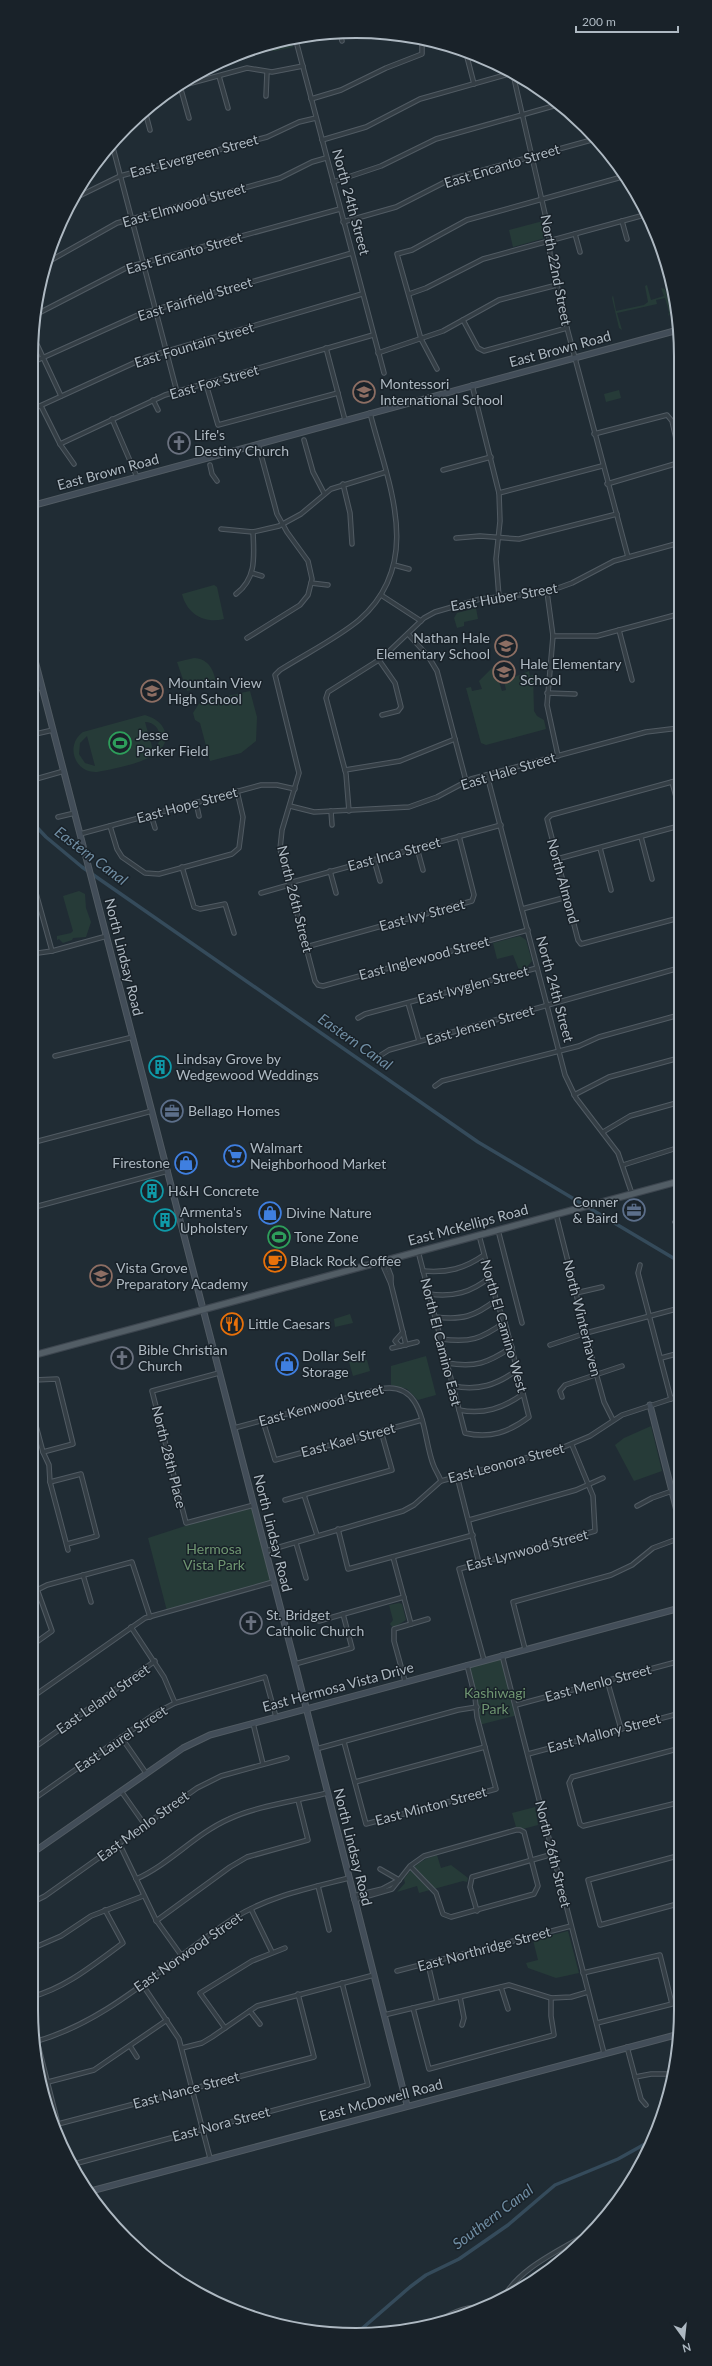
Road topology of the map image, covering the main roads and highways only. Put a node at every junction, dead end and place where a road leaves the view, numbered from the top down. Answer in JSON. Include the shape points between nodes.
{"nodes":[{"id":1,"x":673,"y":331,"type":"edge"},
{"id":2,"x":38,"y":504,"type":"edge"},
{"id":3,"x":38,"y":672,"type":"edge"},
{"id":4,"x":674,"y":1182,"type":"edge"},
{"id":5,"x":203,"y":1309,"type":"junction"},
{"id":6,"x":38,"y":1354,"type":"edge"},
{"id":7,"x":650,"y":1405,"type":"road end"},
{"id":8,"x":674,"y":1499,"type":"edge"},
{"id":9,"x":674,"y":1610,"type":"edge"},
{"id":10,"x":306,"y":1709,"type":"junction"},
{"id":11,"x":38,"y":1849,"type":"edge"},
{"id":12,"x":673,"y":2036,"type":"edge"},
{"id":13,"x":407,"y":2105,"type":"junction"},
{"id":14,"x":94,"y":2190,"type":"edge"}],
"edges":[{"from":1,"to":2,"type":"main road","name":"East Brown Road"},
{"from":3,"to":5,"type":"main road","name":"North Lindsay Road"},
{"from":4,"to":5,"type":"main road","name":"East McKellips Road"},
{"from":5,"to":6,"type":"main road","name":"East McKellips Road"},
{"from":5,"to":10,"type":"main road","name":"North Lindsay Road"},
{"from":7,"to":8,"type":"main road"},
{"from":9,"to":10,"type":"main road","name":"East Hermosa Vista Drive"},
{"from":10,"to":11,"type":"main road","name":"East Hermosa Vista Drive","via":[[195,1741]]},
{"from":10,"to":13,"type":"main road","name":"North Lindsay Road"},
{"from":12,"to":13,"type":"main road","name":"East McDowell Road"},
{"from":13,"to":14,"type":"main road","name":"East McDowell Road"}]}
